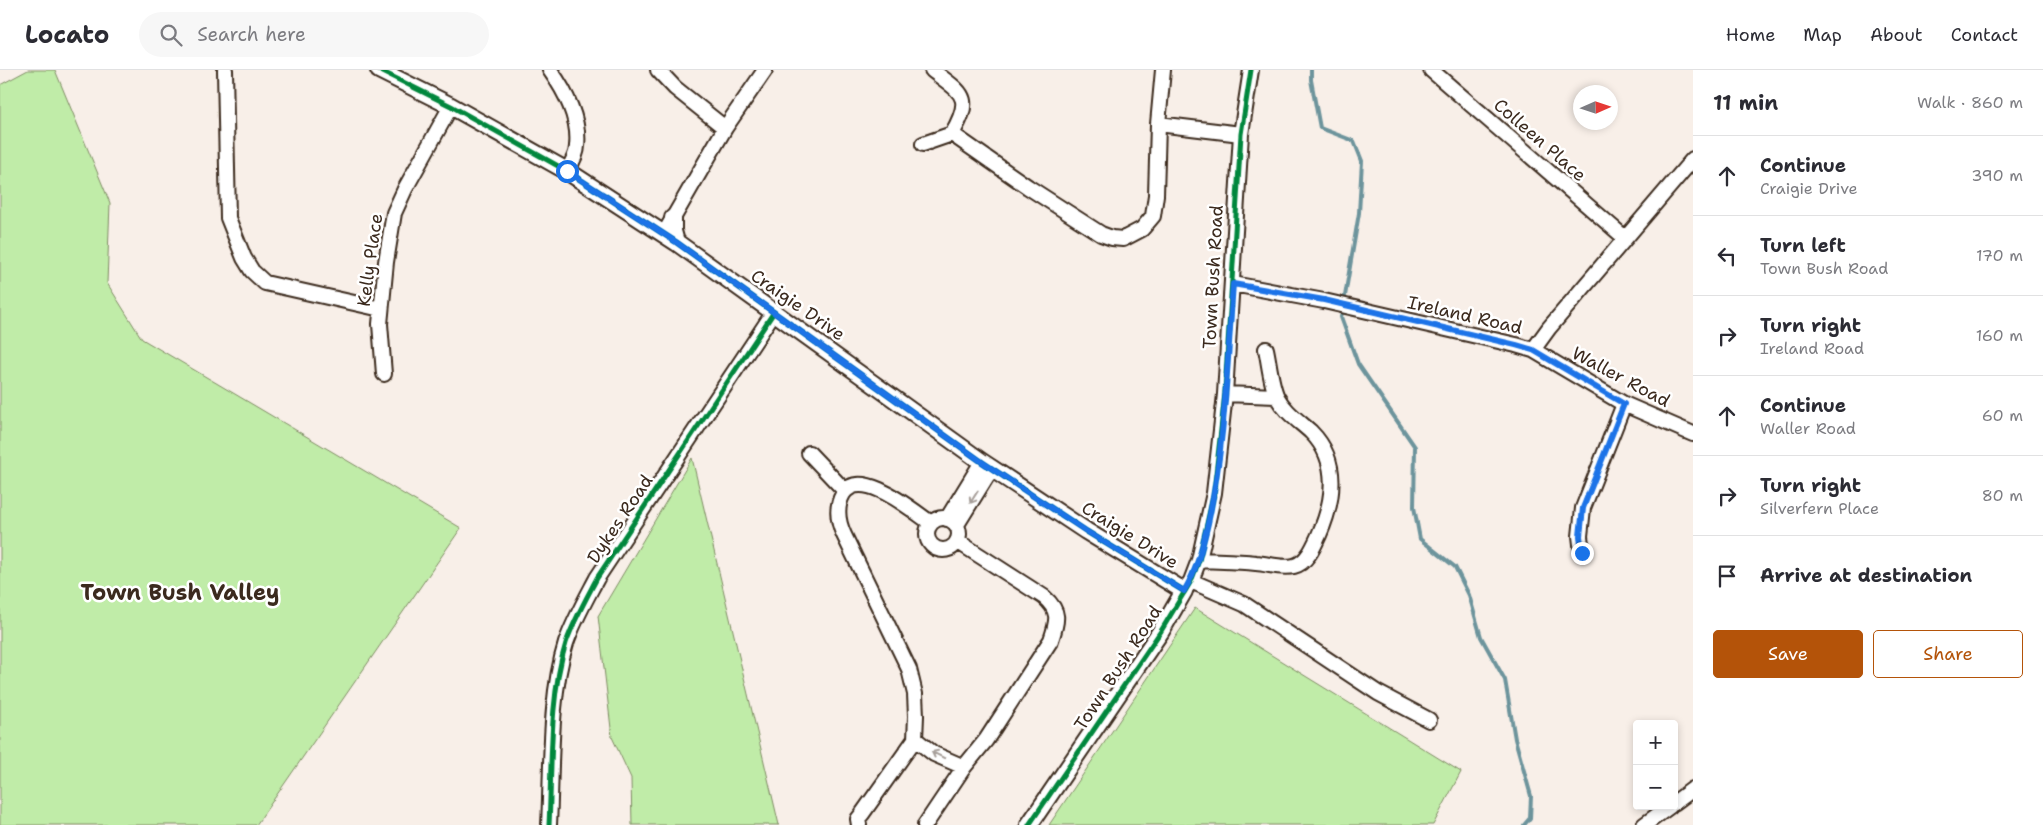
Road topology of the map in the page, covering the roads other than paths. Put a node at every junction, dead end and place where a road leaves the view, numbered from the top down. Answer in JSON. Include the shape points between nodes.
{"nodes":[{"id":1,"x":225,"y":70,"type":"edge"},
{"id":2,"x":378,"y":70,"type":"edge"},
{"id":3,"x":550,"y":70,"type":"edge"},
{"id":4,"x":765,"y":70,"type":"edge"},
{"id":5,"x":932,"y":70,"type":"edge"},
{"id":6,"x":1163,"y":70,"type":"edge"},
{"id":7,"x":1250,"y":70,"type":"edge"},
{"id":8,"x":1431,"y":70,"type":"edge"},
{"id":9,"x":666,"y":73,"type":"edge"},
{"id":10,"x":451,"y":106,"type":"junction"},
{"id":11,"x":1158,"y":124,"type":"junction"},
{"id":12,"x":725,"y":128,"type":"junction"},
{"id":13,"x":952,"y":134,"type":"junction"},
{"id":14,"x":1241,"y":134,"type":"junction"},
{"id":15,"x":923,"y":144,"type":"dead end"},
{"id":16,"x":1693,"y":159,"type":"edge"},
{"id":17,"x":567,"y":171,"type":"junction"},
{"id":18,"x":673,"y":218,"type":"joint"},
{"id":19,"x":669,"y":238,"type":"junction"},
{"id":20,"x":1625,"y":238,"type":"junction"},
{"id":21,"x":1233,"y":284,"type":"junction"},
{"id":22,"x":381,"y":309,"type":"junction"},
{"id":23,"x":774,"y":312,"type":"junction"},
{"id":24,"x":1266,"y":349,"type":"dead end"},
{"id":25,"x":1533,"y":350,"type":"junction"},
{"id":26,"x":384,"y":374,"type":"dead end"},
{"id":27,"x":1225,"y":394,"type":"junction"},
{"id":28,"x":1276,"y":396,"type":"junction"},
{"id":29,"x":1624,"y":404,"type":"junction"},
{"id":30,"x":1693,"y":434,"type":"edge"},
{"id":31,"x":809,"y":453,"type":"dead end"},
{"id":32,"x":987,"y":465,"type":"junction"},
{"id":33,"x":845,"y":492,"type":"junction"},
{"id":34,"x":952,"y":522,"type":"junction"},
{"id":35,"x":931,"y":523,"type":"junction"},
{"id":36,"x":957,"y":541,"type":"junction"},
{"id":37,"x":1582,"y":553,"type":"dead end"},
{"id":38,"x":1199,"y":560,"type":"junction"},
{"id":39,"x":1187,"y":586,"type":"junction"},
{"id":40,"x":1429,"y":720,"type":"dead end"},
{"id":41,"x":915,"y":739,"type":"junction"},
{"id":42,"x":964,"y":767,"type":"junction"},
{"id":43,"x":1693,"y":789,"type":"edge"},
{"id":44,"x":1678,"y":800,"type":"edge"},
{"id":45,"x":1665,"y":810,"type":"edge"},
{"id":46,"x":549,"y":825,"type":"edge"},
{"id":47,"x":859,"y":825,"type":"edge"},
{"id":48,"x":925,"y":825,"type":"edge"},
{"id":49,"x":1029,"y":825,"type":"edge"},
{"id":50,"x":1644,"y":825,"type":"edge"}],
"edges":[{"from":1,"to":22,"type":"street","via":[[228,218],[252,271],[265,283]]},
{"from":2,"to":10,"type":"street","name":"Craigie Drive"},
{"from":3,"to":17,"type":"street","via":[[567,97],[575,123],[578,146]]},
{"from":4,"to":12,"type":"street"},
{"from":5,"to":13,"type":"street","via":[[964,98],[964,109]]},
{"from":6,"to":11,"type":"street"},
{"from":7,"to":14,"type":"street","name":"Town Bush Road"},
{"from":8,"to":20,"type":"street","name":"Colleen Place"},
{"from":9,"to":12,"type":"street","via":[[675,88]]},
{"from":10,"to":17,"type":"street","name":"Craigie Drive"},
{"from":10,"to":22,"type":"street","name":"Kelly Place","via":[[394,213]]},
{"from":11,"to":13,"type":"street","via":[[1153,216],[1142,229],[1123,239],[1101,234]]},
{"from":11,"to":14,"type":"street"},
{"from":12,"to":18,"type":"street"},
{"from":13,"to":15,"type":"street"},
{"from":14,"to":21,"type":"street","name":"Town Bush Road"},
{"from":16,"to":20,"type":"street","name":"Ireland Road"},
{"from":17,"to":19,"type":"street","name":"Craigie Drive"},
{"from":18,"to":19,"type":"street","via":[[673,231]]},
{"from":19,"to":23,"type":"street","name":"Craigie Drive"},
{"from":20,"to":25,"type":"street","name":"Ireland Road"},
{"from":21,"to":25,"type":"street","name":"Ireland Road","via":[[1324,300]]},
{"from":21,"to":27,"type":"street","name":"Town Bush Road"},
{"from":22,"to":26,"type":"street","name":"Kelly Place"},
{"from":23,"to":32,"type":"street","name":"Craigie Drive"},
{"from":23,"to":46,"type":"street","name":"Dykes Road","via":[[597,578],[574,623],[561,664],[554,714]]},
{"from":24,"to":28,"type":"street"},
{"from":25,"to":29,"type":"street","name":"Waller Road"},
{"from":27,"to":28,"type":"street"},
{"from":27,"to":38,"type":"street","name":"Town Bush Road","via":[[1214,493]]},
{"from":28,"to":38,"type":"street","via":[[1318,441],[1333,476],[1331,504],[1315,544],[1303,562],[1282,568],[1257,563]]},
{"from":29,"to":30,"type":"street","name":"Waller Road"},
{"from":29,"to":37,"type":"street","via":[[1583,508]]},
{"from":31,"to":33,"type":"street"},
{"from":32,"to":34,"type":"street"},
{"from":32,"to":39,"type":"street","name":"Craigie Drive","via":[[1086,531]]},
{"from":33,"to":35,"type":"street","via":[[855,485],[874,487]]},
{"from":33,"to":41,"type":"street","via":[[838,507],[838,522],[909,669],[915,701]]},
{"from":34,"to":35,"type":"street","via":[[941,518]]},
{"from":34,"to":36,"type":"street","via":[[959,532]]},
{"from":35,"to":36,"type":"street","via":[[928,538],[934,547],[948,549]]},
{"from":36,"to":42,"type":"street","via":[[1044,597],[1057,614],[1051,640],[986,740]]},
{"from":38,"to":39,"type":"street","name":"Town Bush Road"},
{"from":39,"to":40,"type":"street","via":[[1244,604],[1378,693]]},
{"from":39,"to":49,"type":"street","name":"Town Bush Road","via":[[1161,631]]},
{"from":42,"to":41,"type":"street","one_way":true,"via":[[934,754]]},
{"from":41,"to":47,"type":"street","via":[[858,819]]},
{"from":42,"to":48,"type":"street"},
{"from":43,"to":44,"type":"street"},
{"from":45,"to":50,"type":"street"}]}
